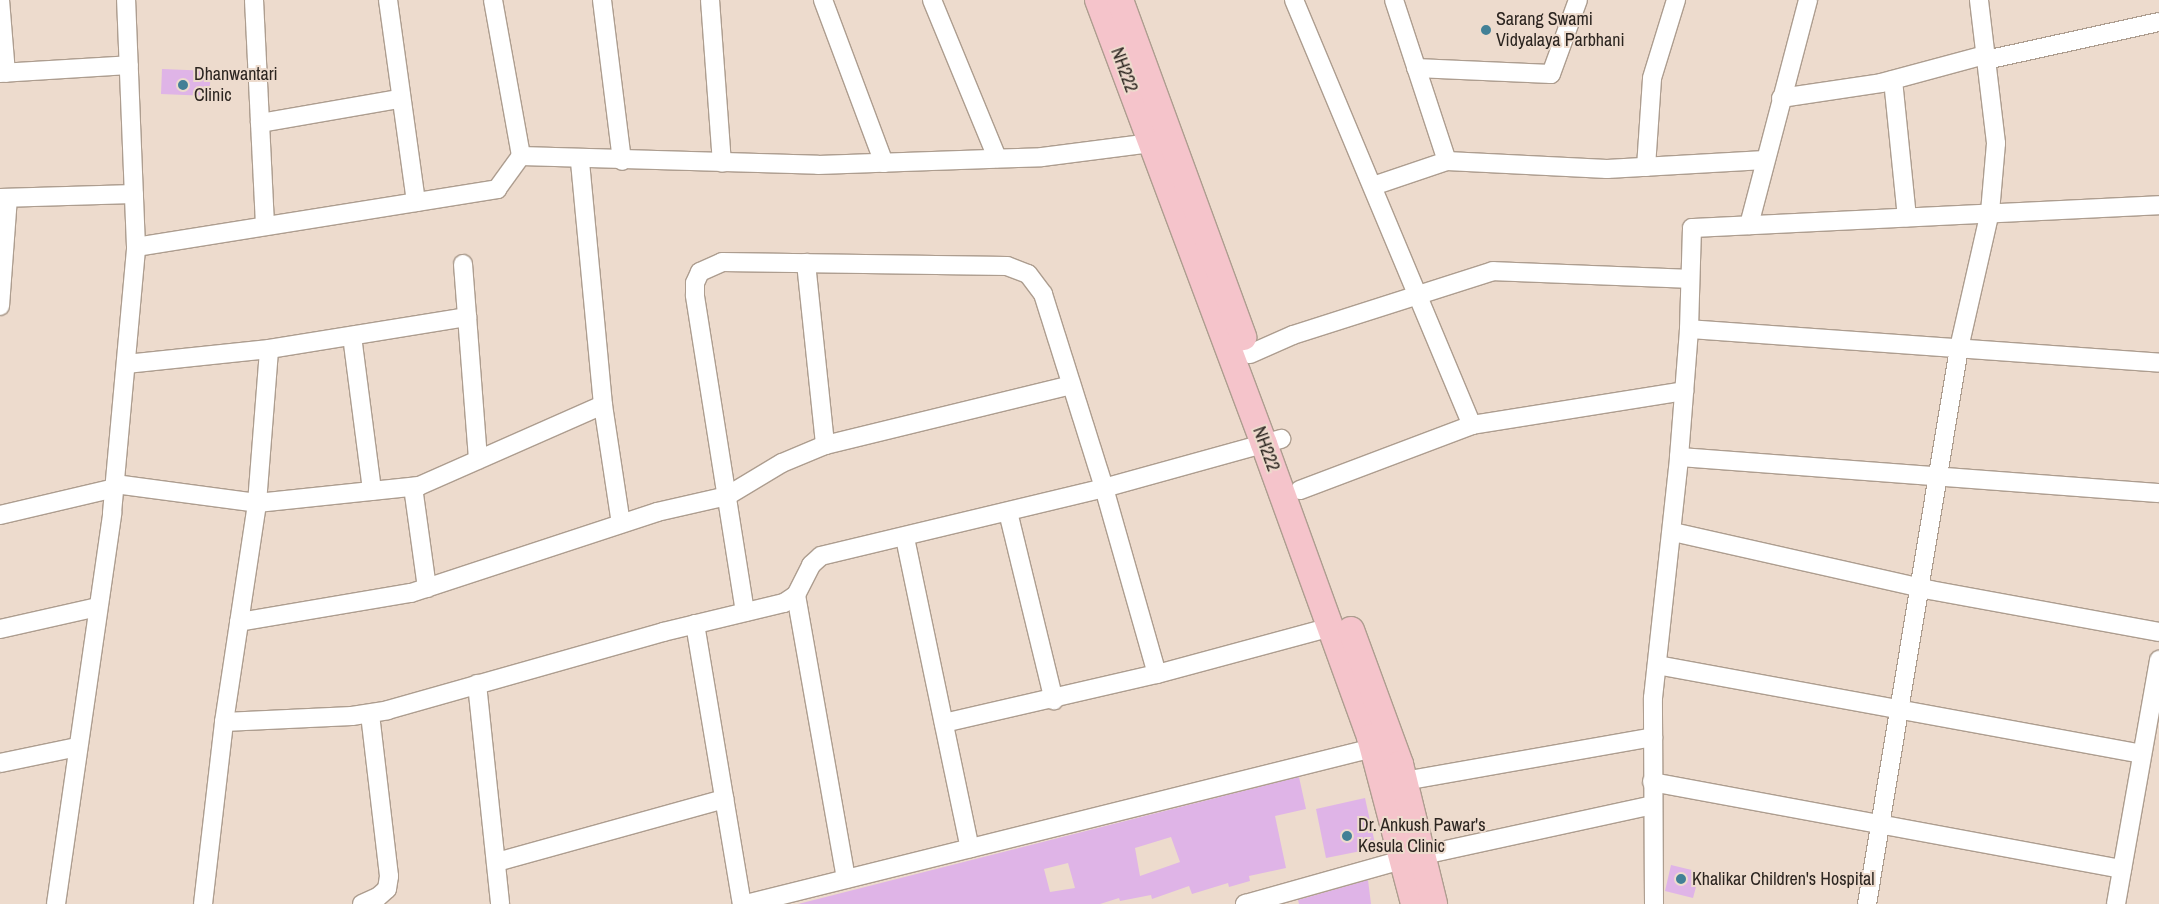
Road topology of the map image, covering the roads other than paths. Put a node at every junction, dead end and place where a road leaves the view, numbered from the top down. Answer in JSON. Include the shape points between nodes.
{"nodes":[{"id":1,"x":0,"y":0,"type":"edge"},
{"id":2,"x":126,"y":0,"type":"edge"},
{"id":3,"x":254,"y":0,"type":"edge"},
{"id":4,"x":388,"y":0,"type":"edge"},
{"id":5,"x":493,"y":0,"type":"edge"},
{"id":6,"x":602,"y":0,"type":"edge"},
{"id":7,"x":710,"y":0,"type":"edge"},
{"id":8,"x":823,"y":0,"type":"edge"},
{"id":9,"x":932,"y":0,"type":"edge"},
{"id":10,"x":1098,"y":0,"type":"edge"},
{"id":11,"x":1120,"y":0,"type":"edge"},
{"id":12,"x":1294,"y":0,"type":"edge"},
{"id":13,"x":1394,"y":0,"type":"edge"},
{"id":14,"x":1578,"y":0,"type":"edge"},
{"id":15,"x":1676,"y":0,"type":"edge"},
{"id":16,"x":1808,"y":0,"type":"edge"},
{"id":17,"x":1979,"y":0,"type":"edge"},
{"id":18,"x":2159,"y":22,"type":"edge"},
{"id":19,"x":1986,"y":58,"type":"junction"},
{"id":20,"x":129,"y":65,"type":"junction"},
{"id":21,"x":1416,"y":68,"type":"junction"},
{"id":22,"x":3,"y":73,"type":"edge"},
{"id":23,"x":1892,"y":80,"type":"junction"},
{"id":24,"x":1781,"y":98,"type":"junction"},
{"id":25,"x":400,"y":99,"type":"junction"},
{"id":26,"x":260,"y":123,"type":"junction"},
{"id":27,"x":1151,"y":143,"type":"junction"},
{"id":28,"x":521,"y":156,"type":"junction"},
{"id":29,"x":996,"y":158,"type":"junction"},
{"id":30,"x":580,"y":160,"type":"junction"},
{"id":31,"x":622,"y":160,"type":"junction"},
{"id":32,"x":1765,"y":160,"type":"junction"},
{"id":33,"x":1447,"y":161,"type":"junction"},
{"id":34,"x":884,"y":162,"type":"junction"},
{"id":35,"x":722,"y":163,"type":"junction"},
{"id":36,"x":1646,"y":167,"type":"junction"},
{"id":37,"x":1373,"y":186,"type":"junction"},
{"id":38,"x":134,"y":194,"type":"junction"},
{"id":39,"x":4,"y":198,"type":"edge"},
{"id":40,"x":416,"y":202,"type":"junction"},
{"id":41,"x":2159,"y":205,"type":"edge"},
{"id":42,"x":1990,"y":212,"type":"junction"},
{"id":43,"x":1907,"y":217,"type":"junction"},
{"id":44,"x":1748,"y":225,"type":"junction"},
{"id":45,"x":266,"y":226,"type":"junction"},
{"id":46,"x":136,"y":246,"type":"junction"},
{"id":47,"x":806,"y":263,"type":"junction"},
{"id":48,"x":463,"y":264,"type":"dead end"},
{"id":49,"x":1690,"y":279,"type":"junction"},
{"id":50,"x":1419,"y":295,"type":"junction"},
{"id":51,"x":0,"y":306,"type":"edge"},
{"id":52,"x":467,"y":317,"type":"junction"},
{"id":53,"x":1689,"y":329,"type":"junction"},
{"id":54,"x":352,"y":336,"type":"junction"},
{"id":55,"x":1959,"y":348,"type":"junction"},
{"id":56,"x":269,"y":349,"type":"junction"},
{"id":57,"x":1250,"y":354,"type":"junction"},
{"id":58,"x":2159,"y":363,"type":"edge"},
{"id":59,"x":126,"y":364,"type":"junction"},
{"id":60,"x":1071,"y":385,"type":"junction"},
{"id":61,"x":1684,"y":392,"type":"junction"},
{"id":62,"x":603,"y":405,"type":"junction"},
{"id":63,"x":1472,"y":425,"type":"junction"},
{"id":64,"x":1273,"y":442,"type":"junction"},
{"id":65,"x":825,"y":445,"type":"junction"},
{"id":66,"x":1679,"y":457,"type":"junction"},
{"id":67,"x":478,"y":459,"type":"junction"},
{"id":68,"x":1937,"y":476,"type":"junction"},
{"id":69,"x":115,"y":487,"type":"junction"},
{"id":70,"x":413,"y":487,"type":"junction"},
{"id":71,"x":1104,"y":488,"type":"junction"},
{"id":72,"x":1300,"y":490,"type":"junction"},
{"id":73,"x":372,"y":491,"type":"junction"},
{"id":74,"x":2159,"y":493,"type":"edge"},
{"id":75,"x":727,"y":496,"type":"junction"},
{"id":76,"x":257,"y":503,"type":"junction"},
{"id":77,"x":1008,"y":512,"type":"junction"},
{"id":78,"x":0,"y":515,"type":"edge"},
{"id":79,"x":621,"y":524,"type":"junction"},
{"id":80,"x":1673,"y":532,"type":"junction"},
{"id":81,"x":905,"y":538,"type":"junction"},
{"id":82,"x":1918,"y":587,"type":"junction"},
{"id":83,"x":428,"y":588,"type":"junction"},
{"id":84,"x":796,"y":595,"type":"junction"},
{"id":85,"x":98,"y":608,"type":"junction"},
{"id":86,"x":745,"y":612,"type":"junction"},
{"id":87,"x":239,"y":622,"type":"junction"},
{"id":88,"x":695,"y":624,"type":"junction"},
{"id":89,"x":1331,"y":627,"type":"junction"},
{"id":90,"x":0,"y":629,"type":"edge"},
{"id":91,"x":2159,"y":632,"type":"edge"},
{"id":92,"x":2159,"y":660,"type":"edge"},
{"id":93,"x":1657,"y":664,"type":"junction"},
{"id":94,"x":1157,"y":674,"type":"junction"},
{"id":95,"x":477,"y":684,"type":"junction"},
{"id":96,"x":1054,"y":700,"type":"junction"},
{"id":97,"x":1899,"y":711,"type":"junction"},
{"id":98,"x":370,"y":714,"type":"junction"},
{"id":99,"x":224,"y":722,"type":"junction"},
{"id":100,"x":944,"y":723,"type":"junction"},
{"id":101,"x":1653,"y":737,"type":"junction"},
{"id":102,"x":78,"y":747,"type":"junction"},
{"id":103,"x":1373,"y":748,"type":"junction"},
{"id":104,"x":2141,"y":754,"type":"junction"},
{"id":105,"x":0,"y":763,"type":"edge"},
{"id":106,"x":1404,"y":781,"type":"junction"},
{"id":107,"x":1652,"y":782,"type":"junction"},
{"id":108,"x":724,"y":799,"type":"junction"},
{"id":109,"x":1652,"y":805,"type":"junction"},
{"id":110,"x":1880,"y":824,"type":"junction"},
{"id":111,"x":970,"y":848,"type":"junction"},
{"id":112,"x":1414,"y":857,"type":"junction"},
{"id":113,"x":497,"y":862,"type":"junction"},
{"id":114,"x":2122,"y":869,"type":"junction"},
{"id":115,"x":846,"y":879,"type":"junction"},
{"id":116,"x":783,"y":899,"type":"edge"},
{"id":117,"x":1249,"y":903,"type":"edge"},
{"id":118,"x":56,"y":904,"type":"edge"},
{"id":119,"x":203,"y":904,"type":"edge"},
{"id":120,"x":362,"y":904,"type":"edge"},
{"id":121,"x":500,"y":904,"type":"edge"},
{"id":122,"x":742,"y":904,"type":"edge"},
{"id":123,"x":746,"y":904,"type":"edge"},
{"id":124,"x":1414,"y":904,"type":"edge"},
{"id":125,"x":1434,"y":904,"type":"edge"},
{"id":126,"x":1654,"y":904,"type":"edge"},
{"id":127,"x":1866,"y":904,"type":"edge"},
{"id":128,"x":2116,"y":904,"type":"edge"}],
"edges":[{"from":1,"to":22,"type":"street"},
{"from":2,"to":20,"type":"street"},
{"from":3,"to":26,"type":"street"},
{"from":4,"to":25,"type":"street"},
{"from":5,"to":28,"type":"street"},
{"from":6,"to":31,"type":"street"},
{"from":7,"to":35,"type":"street"},
{"from":8,"to":34,"type":"street"},
{"from":9,"to":29,"type":"street"},
{"from":10,"to":27,"type":"highway","name":"NH222"},
{"from":11,"to":57,"type":"highway","name":"NH222"},
{"from":12,"to":37,"type":"street"},
{"from":13,"to":21,"type":"street"},
{"from":14,"to":21,"type":"street","via":[[1551,74]]},
{"from":15,"to":36,"type":"street","via":[[1652,78]]},
{"from":16,"to":24,"type":"street"},
{"from":17,"to":19,"type":"street"},
{"from":18,"to":19,"type":"street"},
{"from":19,"to":23,"type":"street"},
{"from":19,"to":42,"type":"street","via":[[1996,143]]},
{"from":20,"to":22,"type":"street"},
{"from":20,"to":38,"type":"street"},
{"from":21,"to":33,"type":"street"},
{"from":23,"to":24,"type":"street"},
{"from":23,"to":43,"type":"street"},
{"from":24,"to":32,"type":"street"},
{"from":25,"to":26,"type":"street"},
{"from":25,"to":40,"type":"street"},
{"from":26,"to":45,"type":"street"},
{"from":27,"to":29,"type":"street","via":[[1042,157]]},
{"from":27,"to":64,"type":"highway","name":"NH222"},
{"from":28,"to":30,"type":"street"},
{"from":28,"to":40,"type":"street","via":[[497,189]]},
{"from":29,"to":34,"type":"street"},
{"from":30,"to":31,"type":"street"},
{"from":30,"to":62,"type":"street"},
{"from":31,"to":35,"type":"street"},
{"from":32,"to":36,"type":"street"},
{"from":32,"to":44,"type":"street"},
{"from":33,"to":36,"type":"street","via":[[1607,169]]},
{"from":33,"to":37,"type":"street"},
{"from":34,"to":35,"type":"street"},
{"from":37,"to":50,"type":"street"},
{"from":38,"to":39,"type":"street"},
{"from":38,"to":46,"type":"street"},
{"from":39,"to":51,"type":"street"},
{"from":40,"to":45,"type":"street"},
{"from":41,"to":42,"type":"street"},
{"from":42,"to":43,"type":"street"},
{"from":42,"to":55,"type":"street"},
{"from":43,"to":44,"type":"street"},
{"from":44,"to":49,"type":"street","via":[[1692,228]]},
{"from":45,"to":46,"type":"street"},
{"from":46,"to":59,"type":"street"},
{"from":47,"to":60,"type":"street","via":[[1018,268],[1028,274],[1043,294]]},
{"from":47,"to":65,"type":"street"},
{"from":47,"to":75,"type":"street","via":[[722,262],[700,272],[695,283]]},
{"from":48,"to":52,"type":"street"},
{"from":49,"to":50,"type":"street","via":[[1493,271]]},
{"from":49,"to":53,"type":"street"},
{"from":50,"to":57,"type":"street","via":[[1293,335]]},
{"from":50,"to":63,"type":"street"},
{"from":52,"to":54,"type":"street"},
{"from":52,"to":67,"type":"street"},
{"from":53,"to":55,"type":"street"},
{"from":53,"to":61,"type":"street"},
{"from":54,"to":56,"type":"street"},
{"from":54,"to":73,"type":"street"},
{"from":55,"to":58,"type":"street"},
{"from":55,"to":68,"type":"street"},
{"from":56,"to":59,"type":"street"},
{"from":56,"to":76,"type":"street"},
{"from":57,"to":64,"type":"highway","name":"NH222"},
{"from":59,"to":69,"type":"street"},
{"from":60,"to":65,"type":"street"},
{"from":60,"to":71,"type":"street"},
{"from":61,"to":63,"type":"street"},
{"from":61,"to":66,"type":"street"},
{"from":62,"to":67,"type":"street"},
{"from":62,"to":79,"type":"street"},
{"from":63,"to":72,"type":"street"},
{"from":64,"to":71,"type":"street"},
{"from":64,"to":72,"type":"highway","name":"NH222"},
{"from":64,"to":89,"type":"highway","name":"NH222"},
{"from":65,"to":75,"type":"street","via":[[789,459]]},
{"from":66,"to":68,"type":"street"},
{"from":66,"to":80,"type":"street"},
{"from":67,"to":70,"type":"street"},
{"from":68,"to":74,"type":"street"},
{"from":68,"to":82,"type":"street"},
{"from":69,"to":76,"type":"street"},
{"from":69,"to":78,"type":"street"},
{"from":69,"to":85,"type":"street"},
{"from":70,"to":73,"type":"street"},
{"from":70,"to":83,"type":"street"},
{"from":71,"to":77,"type":"street"},
{"from":71,"to":94,"type":"street"},
{"from":72,"to":106,"type":"highway","name":"NH222"},
{"from":73,"to":76,"type":"street"},
{"from":75,"to":79,"type":"street"},
{"from":75,"to":86,"type":"street"},
{"from":76,"to":87,"type":"street"},
{"from":77,"to":81,"type":"street"},
{"from":77,"to":96,"type":"street"},
{"from":79,"to":83,"type":"street"},
{"from":80,"to":82,"type":"street"},
{"from":80,"to":93,"type":"street"},
{"from":81,"to":84,"type":"street","via":[[821,556],[811,565]]},
{"from":81,"to":100,"type":"street"},
{"from":82,"to":91,"type":"street"},
{"from":82,"to":97,"type":"street"},
{"from":83,"to":87,"type":"street"},
{"from":84,"to":86,"type":"street","via":[[784,603]]},
{"from":84,"to":115,"type":"street"},
{"from":85,"to":90,"type":"street"},
{"from":85,"to":102,"type":"street"},
{"from":86,"to":88,"type":"street"},
{"from":87,"to":99,"type":"street"},
{"from":88,"to":95,"type":"street"},
{"from":88,"to":108,"type":"street"},
{"from":89,"to":94,"type":"street"},
{"from":89,"to":103,"type":"highway","name":"NH222"},
{"from":92,"to":104,"type":"street"},
{"from":93,"to":97,"type":"street"},
{"from":93,"to":101,"type":"street"},
{"from":94,"to":96,"type":"street"},
{"from":95,"to":98,"type":"street"},
{"from":95,"to":113,"type":"street"},
{"from":96,"to":100,"type":"street"},
{"from":97,"to":104,"type":"street"},
{"from":97,"to":110,"type":"street"},
{"from":98,"to":99,"type":"street"},
{"from":98,"to":120,"type":"street","via":[[389,876],[387,889]]},
{"from":99,"to":119,"type":"street"},
{"from":100,"to":111,"type":"street"},
{"from":101,"to":106,"type":"street"},
{"from":101,"to":107,"type":"street"},
{"from":102,"to":105,"type":"street"},
{"from":102,"to":118,"type":"street"},
{"from":103,"to":111,"type":"street"},
{"from":103,"to":112,"type":"highway","name":"NH222"},
{"from":104,"to":114,"type":"street"},
{"from":106,"to":112,"type":"highway","name":"NH222"},
{"from":107,"to":109,"type":"street"},
{"from":107,"to":110,"type":"street"},
{"from":108,"to":113,"type":"street"},
{"from":108,"to":122,"type":"street"},
{"from":109,"to":112,"type":"street"},
{"from":109,"to":126,"type":"street"},
{"from":110,"to":114,"type":"street"},
{"from":110,"to":127,"type":"street"},
{"from":111,"to":115,"type":"street"},
{"from":112,"to":117,"type":"street"},
{"from":112,"to":124,"type":"highway","name":"NH222"},
{"from":112,"to":125,"type":"highway","name":"NH222"},
{"from":113,"to":121,"type":"street"},
{"from":114,"to":128,"type":"street"},
{"from":115,"to":116,"type":"street"},
{"from":116,"to":123,"type":"street"}]}
